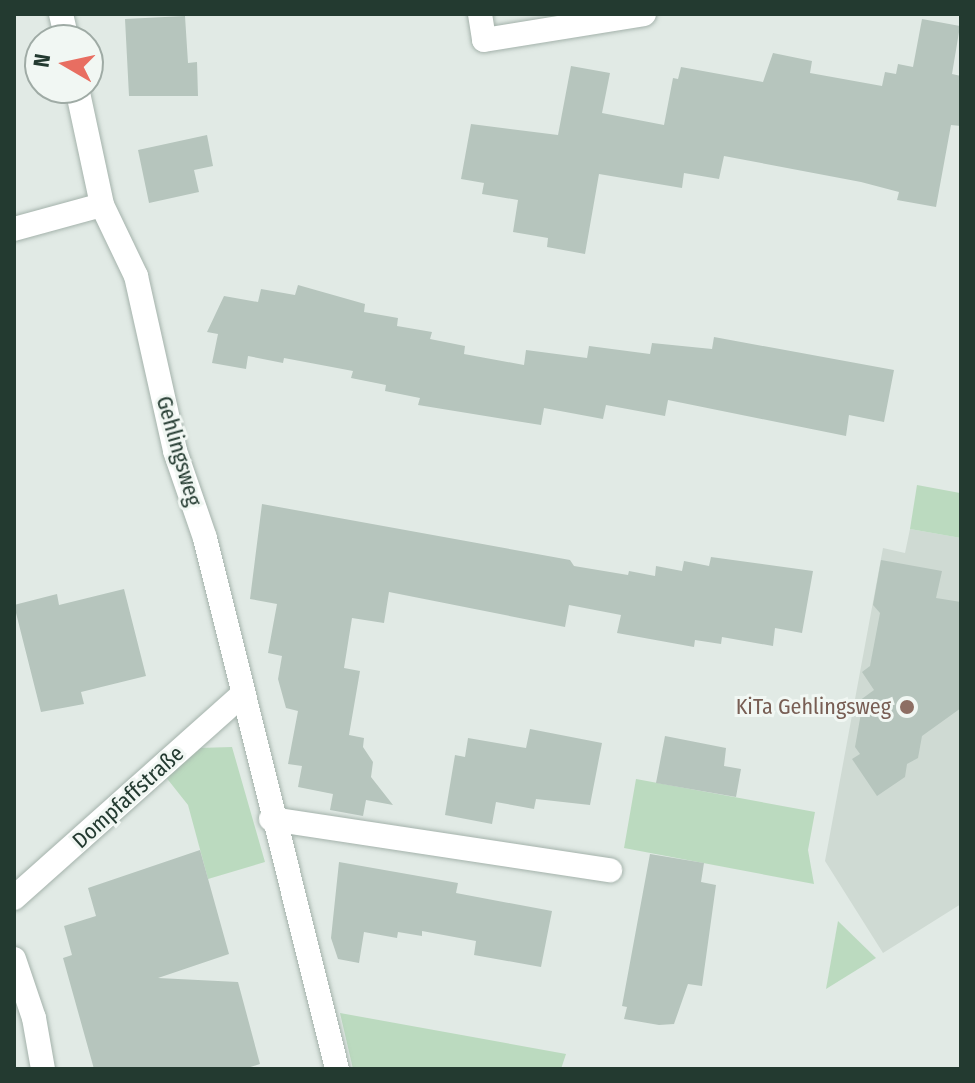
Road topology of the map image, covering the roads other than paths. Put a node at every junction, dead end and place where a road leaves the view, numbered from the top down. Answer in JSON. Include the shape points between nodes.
{"nodes":[{"id":1,"x":480,"y":14,"type":"edge"},
{"id":2,"x":644,"y":14,"type":"edge"},
{"id":3,"x":80,"y":104,"type":"edge"},
{"id":4,"x":102,"y":205,"type":"junction"},
{"id":5,"x":14,"y":229,"type":"edge"},
{"id":6,"x":242,"y":695,"type":"junction"},
{"id":7,"x":271,"y":819,"type":"junction"},
{"id":8,"x":610,"y":870,"type":"dead end"},
{"id":9,"x":14,"y":898,"type":"edge"},
{"id":10,"x":14,"y":959,"type":"edge"},
{"id":11,"x":43,"y":1069,"type":"edge"},
{"id":12,"x":337,"y":1069,"type":"edge"}],
"edges":[{"from":1,"to":2,"type":"street","via":[[484,40]]},
{"from":3,"to":4,"type":"street","name":"Gehlingsweg"},
{"from":4,"to":5,"type":"street"},
{"from":4,"to":6,"type":"street","name":"Gehlingsweg","via":[[136,276],[175,451],[205,538]]},
{"from":6,"to":7,"type":"street","name":"Gehlingsweg"},
{"from":6,"to":9,"type":"street","name":"Dompfaffstraße"},
{"from":7,"to":8,"type":"street"},
{"from":7,"to":12,"type":"street","name":"Gehlingsweg"},
{"from":10,"to":11,"type":"street","via":[[34,1018]]}]}
